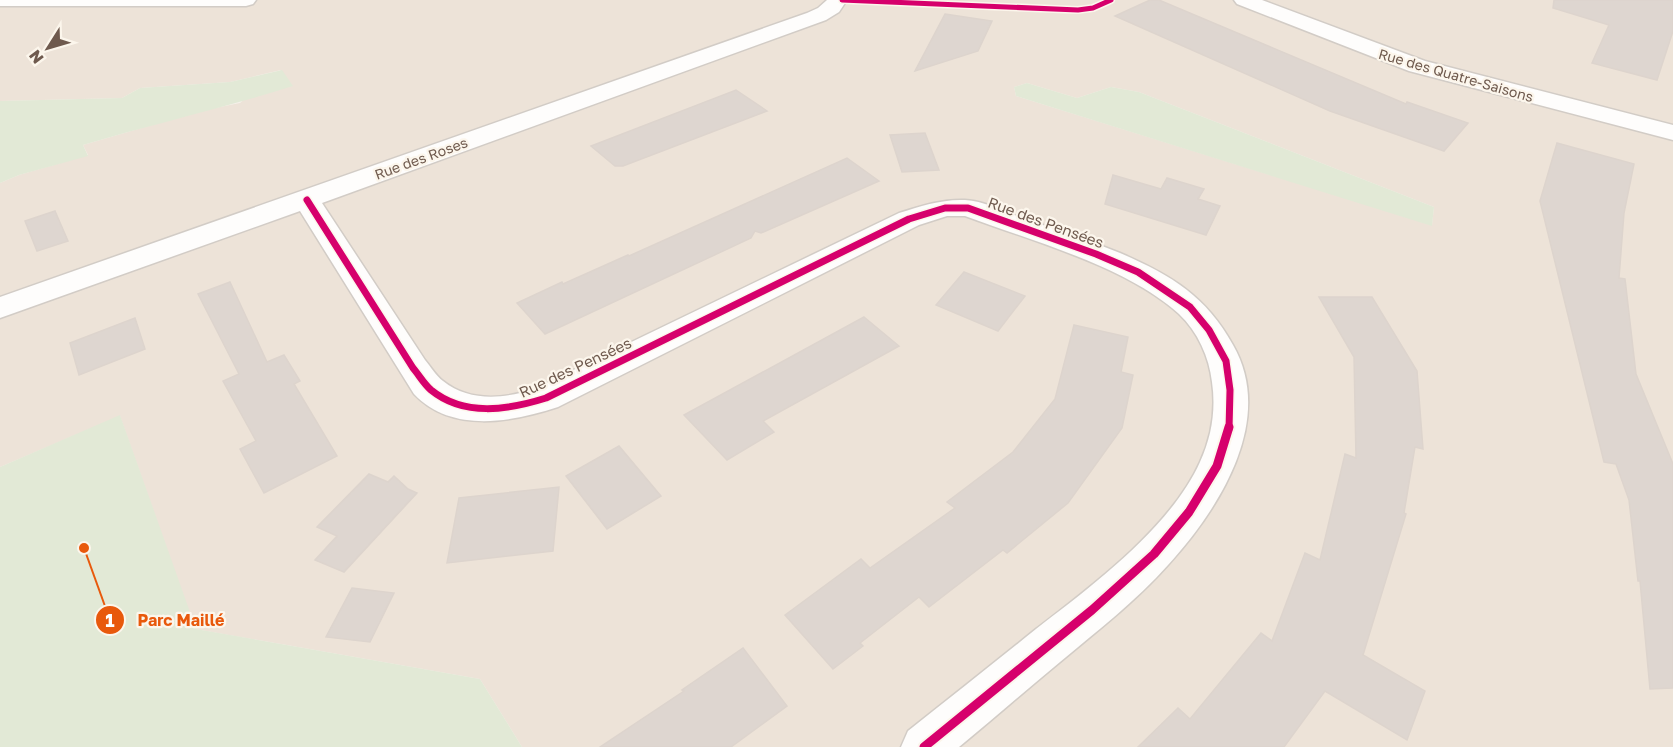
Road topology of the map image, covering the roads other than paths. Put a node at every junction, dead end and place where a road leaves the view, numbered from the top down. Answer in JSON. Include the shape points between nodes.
{"nodes":[{"id":1,"x":0,"y":0,"type":"edge"},
{"id":2,"x":246,"y":0,"type":"edge"},
{"id":3,"x":837,"y":0,"type":"edge"},
{"id":4,"x":1244,"y":0,"type":"edge"},
{"id":5,"x":1673,"y":133,"type":"edge"},
{"id":6,"x":307,"y":200,"type":"junction"},
{"id":7,"x":0,"y":309,"type":"edge"},
{"id":8,"x":924,"y":747,"type":"edge"}],
"edges":[{"from":1,"to":2,"type":"street"},
{"from":3,"to":6,"type":"street","name":"Rue des Roses","via":[[826,12],[810,19]]},
{"from":4,"to":5,"type":"street","name":"Rue des Quatre-Saisons","via":[[1418,66]]},
{"from":6,"to":7,"type":"street","name":"Rue des Roses"},
{"from":6,"to":8,"type":"street","name":"Rue des Pensées","via":[[430,389],[453,403],[486,411],[518,408],[546,398],[909,219],[945,208],[968,208],[1096,254],[1138,272],[1190,306],[1226,361],[1230,390],[1230,425],[1217,466],[1195,503],[1154,554],[1092,610]]}]}
